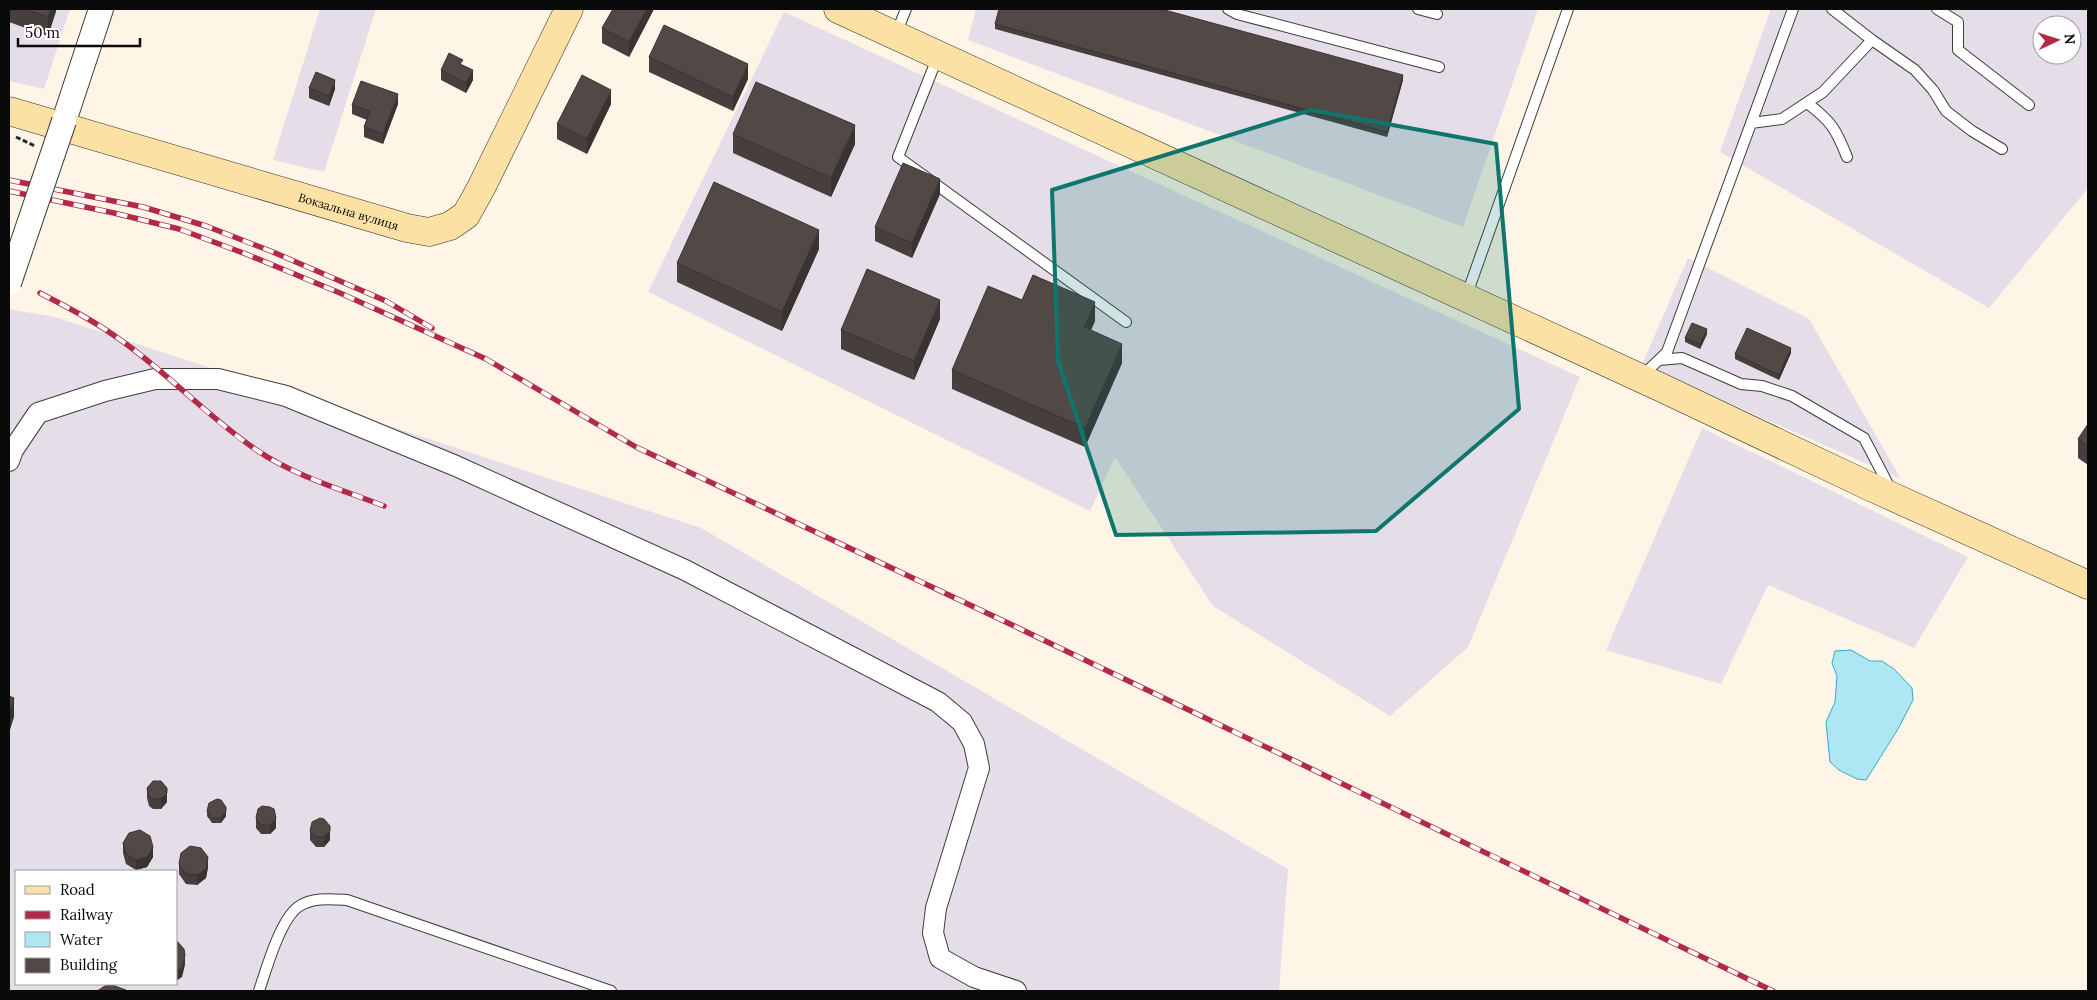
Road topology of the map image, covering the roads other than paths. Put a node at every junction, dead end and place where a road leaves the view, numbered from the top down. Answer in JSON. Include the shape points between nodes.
{"nodes":[{"id":1,"x":101,"y":9,"type":"edge"},
{"id":2,"x":569,"y":9,"type":"edge"},
{"id":3,"x":838,"y":9,"type":"edge"},
{"id":4,"x":906,"y":9,"type":"edge"},
{"id":5,"x":1228,"y":9,"type":"edge"},
{"id":6,"x":1418,"y":9,"type":"edge"},
{"id":7,"x":1568,"y":9,"type":"edge"},
{"id":8,"x":1793,"y":9,"type":"edge"},
{"id":9,"x":1832,"y":9,"type":"edge"},
{"id":10,"x":1937,"y":9,"type":"edge"},
{"id":11,"x":1437,"y":14,"type":"dead end"},
{"id":12,"x":896,"y":35,"type":"junction"},
{"id":13,"x":1872,"y":40,"type":"junction"},
{"id":14,"x":938,"y":55,"type":"junction"},
{"id":15,"x":1438,"y":67,"type":"dead end"},
{"id":16,"x":1807,"y":103,"type":"junction"},
{"id":17,"x":2029,"y":105,"type":"dead end"},
{"id":18,"x":9,"y":110,"type":"edge"},
{"id":19,"x":1751,"y":122,"type":"junction"},
{"id":20,"x":2002,"y":149,"type":"dead end"},
{"id":21,"x":1847,"y":157,"type":"dead end"},
{"id":22,"x":9,"y":283,"type":"edge"},
{"id":23,"x":1466,"y":298,"type":"junction"},
{"id":24,"x":1126,"y":322,"type":"dead end"},
{"id":25,"x":1650,"y":369,"type":"junction"},
{"id":26,"x":9,"y":461,"type":"edge"},
{"id":27,"x":1897,"y":499,"type":"junction"},
{"id":28,"x":2087,"y":583,"type":"edge"},
{"id":29,"x":259,"y":991,"type":"edge"},
{"id":30,"x":611,"y":991,"type":"edge"},
{"id":31,"x":1016,"y":991,"type":"edge"}],
"edges":[{"from":1,"to":22,"type":"street","bridge":true},
{"from":2,"to":18,"type":"main road","name":"Вокзальна вулиця","via":[[466,215],[450,226],[429,232]]},
{"from":3,"to":12,"type":"main road"},
{"from":4,"to":12,"type":"lane"},
{"from":5,"to":15,"type":"lane"},
{"from":6,"to":11,"type":"lane"},
{"from":7,"to":23,"type":"lane"},
{"from":8,"to":19,"type":"lane"},
{"from":9,"to":13,"type":"lane"},
{"from":10,"to":17,"type":"lane","via":[[1958,22],[1958,50]]},
{"from":12,"to":14,"type":"main road"},
{"from":13,"to":16,"type":"lane","via":[[1823,92]]},
{"from":13,"to":20,"type":"lane","via":[[1915,70],[1946,110]]},
{"from":14,"to":23,"type":"main road"},
{"from":14,"to":24,"type":"lane","via":[[898,157]]},
{"from":16,"to":19,"type":"lane","via":[[1782,119]]},
{"from":16,"to":21,"type":"lane","via":[[1826,118],[1838,134]]},
{"from":19,"to":25,"type":"lane","via":[[1667,352]]},
{"from":23,"to":25,"type":"main road"},
{"from":25,"to":27,"type":"main road"},
{"from":25,"to":27,"type":"lane","via":[[1682,358],[1741,384],[1762,386],[1792,396],[1864,438]]},
{"from":26,"to":31,"type":"street","via":[[38,413],[155,379],[218,380],[286,396],[456,466],[685,570],[938,702],[962,722],[974,744],[979,768],[936,908],[933,933],[940,958],[974,977]]},
{"from":27,"to":28,"type":"main road"},
{"from":29,"to":30,"type":"lane","via":[[285,924],[298,907],[322,899],[347,900]]}]}
